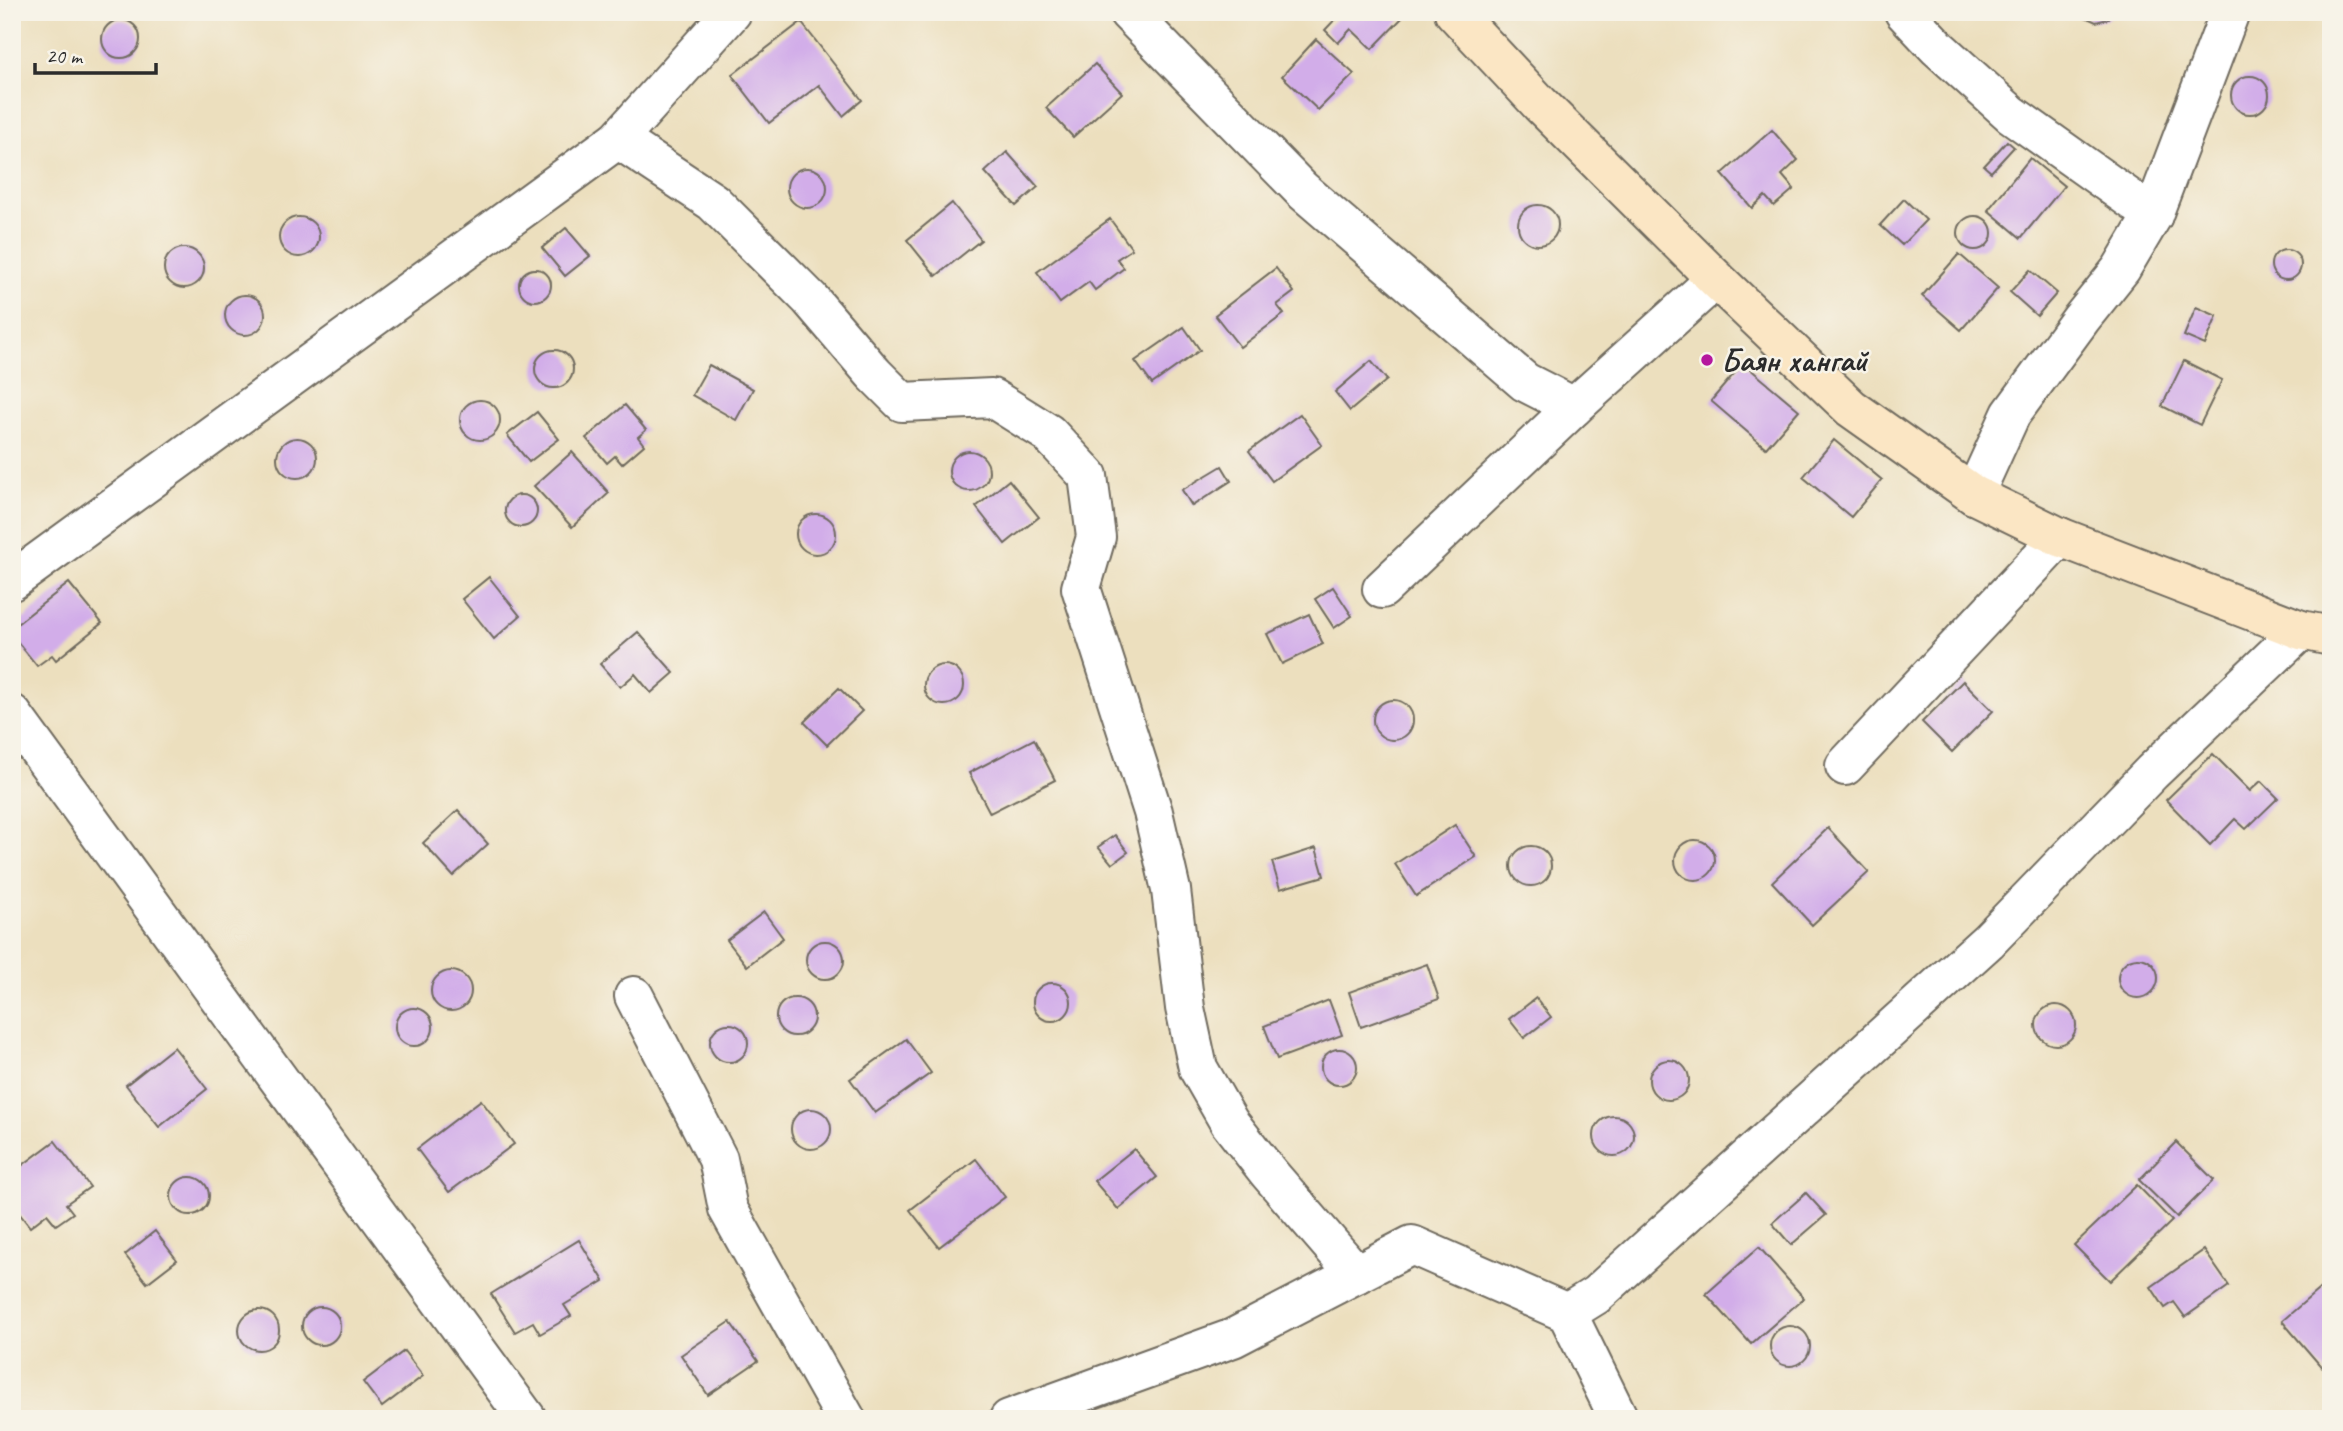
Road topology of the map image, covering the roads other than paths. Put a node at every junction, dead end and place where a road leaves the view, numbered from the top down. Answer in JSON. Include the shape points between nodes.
{"nodes":[{"id":1,"x":732,"y":12,"type":"edge"},
{"id":2,"x":1128,"y":12,"type":"edge"},
{"id":3,"x":1454,"y":12,"type":"edge"},
{"id":4,"x":1904,"y":12,"type":"edge"},
{"id":5,"x":2230,"y":12,"type":"edge"},
{"id":6,"x":618,"y":139,"type":"junction"},
{"id":7,"x":2153,"y":215,"type":"junction"},
{"id":8,"x":1716,"y":279,"type":"junction"},
{"id":9,"x":1574,"y":407,"type":"junction"},
{"id":10,"x":1974,"y":495,"type":"junction"},
{"id":11,"x":2060,"y":537,"type":"junction"},
{"id":12,"x":12,"y":581,"type":"edge"},
{"id":13,"x":1382,"y":589,"type":"dead end"},
{"id":14,"x":2316,"y":633,"type":"edge"},
{"id":15,"x":12,"y":714,"type":"edge"},
{"id":16,"x":1845,"y":766,"type":"dead end"},
{"id":17,"x":634,"y":996,"type":"dead end"},
{"id":18,"x":1356,"y":1273,"type":"junction"},
{"id":19,"x":1567,"y":1313,"type":"junction"},
{"id":20,"x":527,"y":1419,"type":"edge"},
{"id":21,"x":846,"y":1419,"type":"edge"},
{"id":22,"x":1009,"y":1419,"type":"edge"},
{"id":23,"x":1619,"y":1419,"type":"edge"}],
"edges":[{"from":1,"to":6,"type":"street"},
{"from":2,"to":9,"type":"street","via":[[1302,190],[1525,382]]},
{"from":3,"to":8,"type":"main road"},
{"from":4,"to":7,"type":"street","via":[[2011,114]]},
{"from":5,"to":7,"type":"street"},
{"from":6,"to":12,"type":"street"},
{"from":6,"to":18,"type":"street","via":[[713,202],[810,299],[902,402],[992,398],[1048,433],[1088,476],[1096,537],[1081,588],[1153,812],[1171,890],[1185,1008],[1198,1068],[1229,1122]]},
{"from":7,"to":10,"type":"street","via":[[2121,269],[2011,414]]},
{"from":8,"to":9,"type":"street"},
{"from":8,"to":10,"type":"main road","via":[[1851,408]]},
{"from":9,"to":13,"type":"street"},
{"from":10,"to":11,"type":"main road"},
{"from":11,"to":14,"type":"main road"},
{"from":11,"to":16,"type":"street"},
{"from":14,"to":19,"type":"street","via":[[2152,772],[1988,941],[1596,1296]]},
{"from":15,"to":20,"type":"street"},
{"from":17,"to":21,"type":"street","via":[[718,1159],[728,1209]]},
{"from":18,"to":19,"type":"street","via":[[1412,1245]]},
{"from":18,"to":22,"type":"street","via":[[1233,1338]]},
{"from":19,"to":23,"type":"street"}]}
